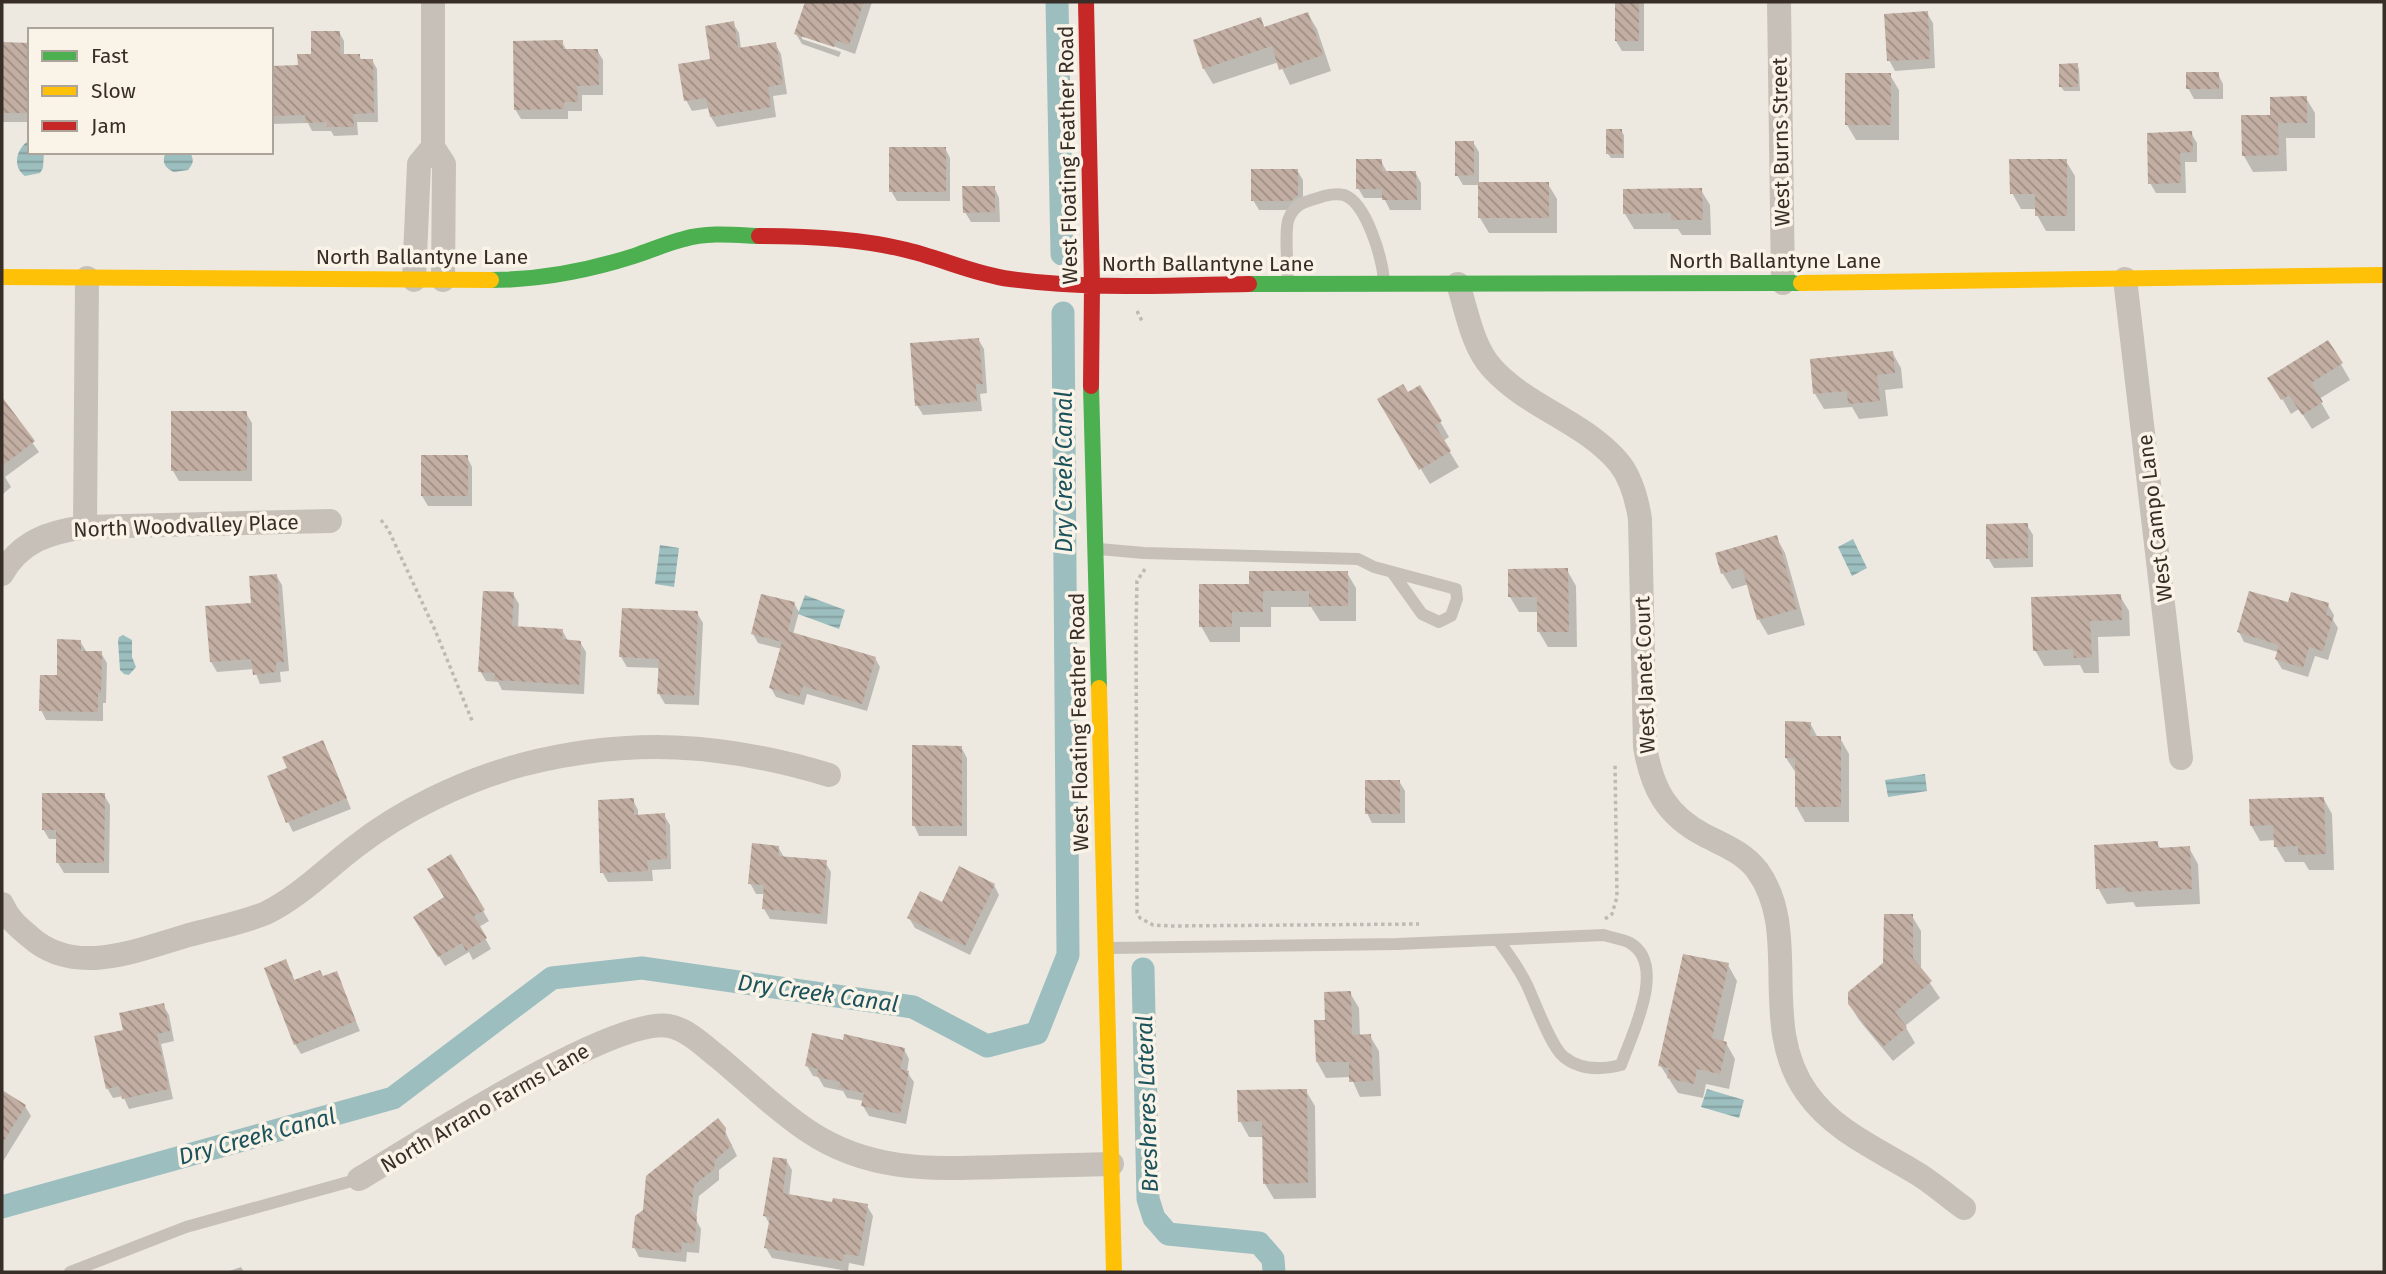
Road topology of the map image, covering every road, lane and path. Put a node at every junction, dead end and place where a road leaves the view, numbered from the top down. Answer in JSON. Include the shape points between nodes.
{"nodes":[{"id":1,"x":433,"y":2,"type":"edge"},
{"id":2,"x":1086,"y":2,"type":"edge"},
{"id":3,"x":1779,"y":2,"type":"edge"},
{"id":4,"x":433,"y":147,"type":"junction"},
{"id":5,"x":2384,"y":275,"type":"edge"},
{"id":6,"x":2,"y":277,"type":"edge"},
{"id":7,"x":87,"y":278,"type":"junction"},
{"id":8,"x":2125,"y":279,"type":"junction"},
{"id":9,"x":414,"y":280,"type":"junction"},
{"id":10,"x":443,"y":280,"type":"junction"},
{"id":11,"x":1783,"y":283,"type":"junction"},
{"id":12,"x":1289,"y":284,"type":"junction"},
{"id":13,"x":1385,"y":284,"type":"junction"},
{"id":14,"x":1458,"y":284,"type":"junction"},
{"id":15,"x":1092,"y":285,"type":"junction"},
{"id":16,"x":381,"y":520,"type":"dead end"},
{"id":17,"x":330,"y":521,"type":"dead end"},
{"id":18,"x":85,"y":527,"type":"junction"},
{"id":19,"x":1095,"y":548,"type":"junction"},
{"id":20,"x":1151,"y":563,"type":"dead end"},
{"id":21,"x":6,"y":568,"type":"edge"},
{"id":22,"x":1392,"y":572,"type":"junction"},
{"id":23,"x":473,"y":723,"type":"dead end"},
{"id":24,"x":2181,"y":758,"type":"dead end"},
{"id":25,"x":1615,"y":765,"type":"dead end"},
{"id":26,"x":829,"y":775,"type":"dead end"},
{"id":27,"x":2,"y":904,"type":"edge"},
{"id":28,"x":1599,"y":921,"type":"dead end"},
{"id":29,"x":1420,"y":924,"type":"dead end"},
{"id":30,"x":1497,"y":940,"type":"junction"},
{"id":31,"x":1105,"y":948,"type":"junction"},
{"id":32,"x":1112,"y":1164,"type":"junction"},
{"id":33,"x":359,"y":1180,"type":"joint"},
{"id":34,"x":1964,"y":1208,"type":"dead end"},
{"id":35,"x":70,"y":1272,"type":"edge"},
{"id":36,"x":1114,"y":1272,"type":"edge"}],
"edges":[{"from":1,"to":4,"type":"street"},
{"from":2,"to":15,"type":"street","name":"West Floating Feather Road"},
{"from":3,"to":11,"type":"street","name":"West Burns Street"},
{"from":4,"to":9,"type":"street","via":[[419,164]]},
{"from":4,"to":10,"type":"street","via":[[444,164]]},
{"from":5,"to":8,"type":"street","name":"North Ballantyne Lane"},
{"from":6,"to":7,"type":"street","name":"North Ballantyne Lane"},
{"from":7,"to":9,"type":"street","name":"North Ballantyne Lane"},
{"from":7,"to":18,"type":"street"},
{"from":8,"to":11,"type":"street","name":"North Ballantyne Lane"},
{"from":8,"to":24,"type":"street","name":"West Campo Lane"},
{"from":9,"to":10,"type":"street","name":"North Ballantyne Lane"},
{"from":10,"to":15,"type":"street","name":"North Ballantyne Lane","via":[[525,280],[580,271],[686,239],[717,235],[796,236],[902,248],[1008,279]]},
{"from":11,"to":14,"type":"street","name":"North Ballantyne Lane"},
{"from":12,"to":13,"type":"street","name":"North Ballantyne Lane"},
{"from":12,"to":13,"type":"lane","via":[[1287,220],[1298,204],[1343,194],[1354,201],[1367,223],[1382,257]]},
{"from":12,"to":15,"type":"street","name":"North Ballantyne Lane"},
{"from":13,"to":14,"type":"street","name":"North Ballantyne Lane"},
{"from":14,"to":34,"type":"street","name":"West Janet Court","via":[[1476,342],[1490,366],[1513,388],[1596,442],[1621,465],[1636,494],[1649,773],[1680,820],[1733,848],[1756,868],[1771,894],[1778,920],[1784,1042],[1806,1092],[1851,1135],[1916,1172]]},
{"from":15,"to":19,"type":"street","name":"West Floating Feather Road"},
{"from":16,"to":23,"type":"path","via":[[435,630]]},
{"from":17,"to":18,"type":"street","name":"North Woodvalley Place"},
{"from":18,"to":21,"type":"street","name":"North Woodvalley Place","via":[[56,531],[29,544]]},
{"from":19,"to":22,"type":"lane","via":[[1358,559]]},
{"from":19,"to":31,"type":"street","name":"West Floating Feather Road"},
{"from":20,"to":29,"type":"path","via":[[1137,581],[1140,918],[1153,925],[1172,926]]},
{"from":22,"to":22,"type":"lane","via":[[1456,589],[1451,616],[1439,622],[1422,614]]},
{"from":25,"to":28,"type":"path","via":[[1617,897],[1612,914]]},
{"from":26,"to":27,"type":"street","via":[[716,749],[653,746],[573,754],[491,775],[428,801],[357,845],[293,897],[265,913],[114,956],[75,959],[41,947],[8,918]]},
{"from":30,"to":30,"type":"lane","via":[[1604,935],[1630,943],[1642,953],[1647,993],[1621,1065],[1578,1066],[1561,1056],[1514,960]]},
{"from":30,"to":31,"type":"lane"},
{"from":31,"to":32,"type":"street","name":"West Floating Feather Road"},
{"from":32,"to":33,"type":"street","name":"North Arrano Farms Lane","via":[[941,1169],[869,1160],[808,1131],[706,1047],[669,1026],[642,1028],[590,1047],[454,1121]]},
{"from":32,"to":36,"type":"street","name":"West Floating Feather Road"},
{"from":33,"to":35,"type":"lane","via":[[186,1227]]}]}
